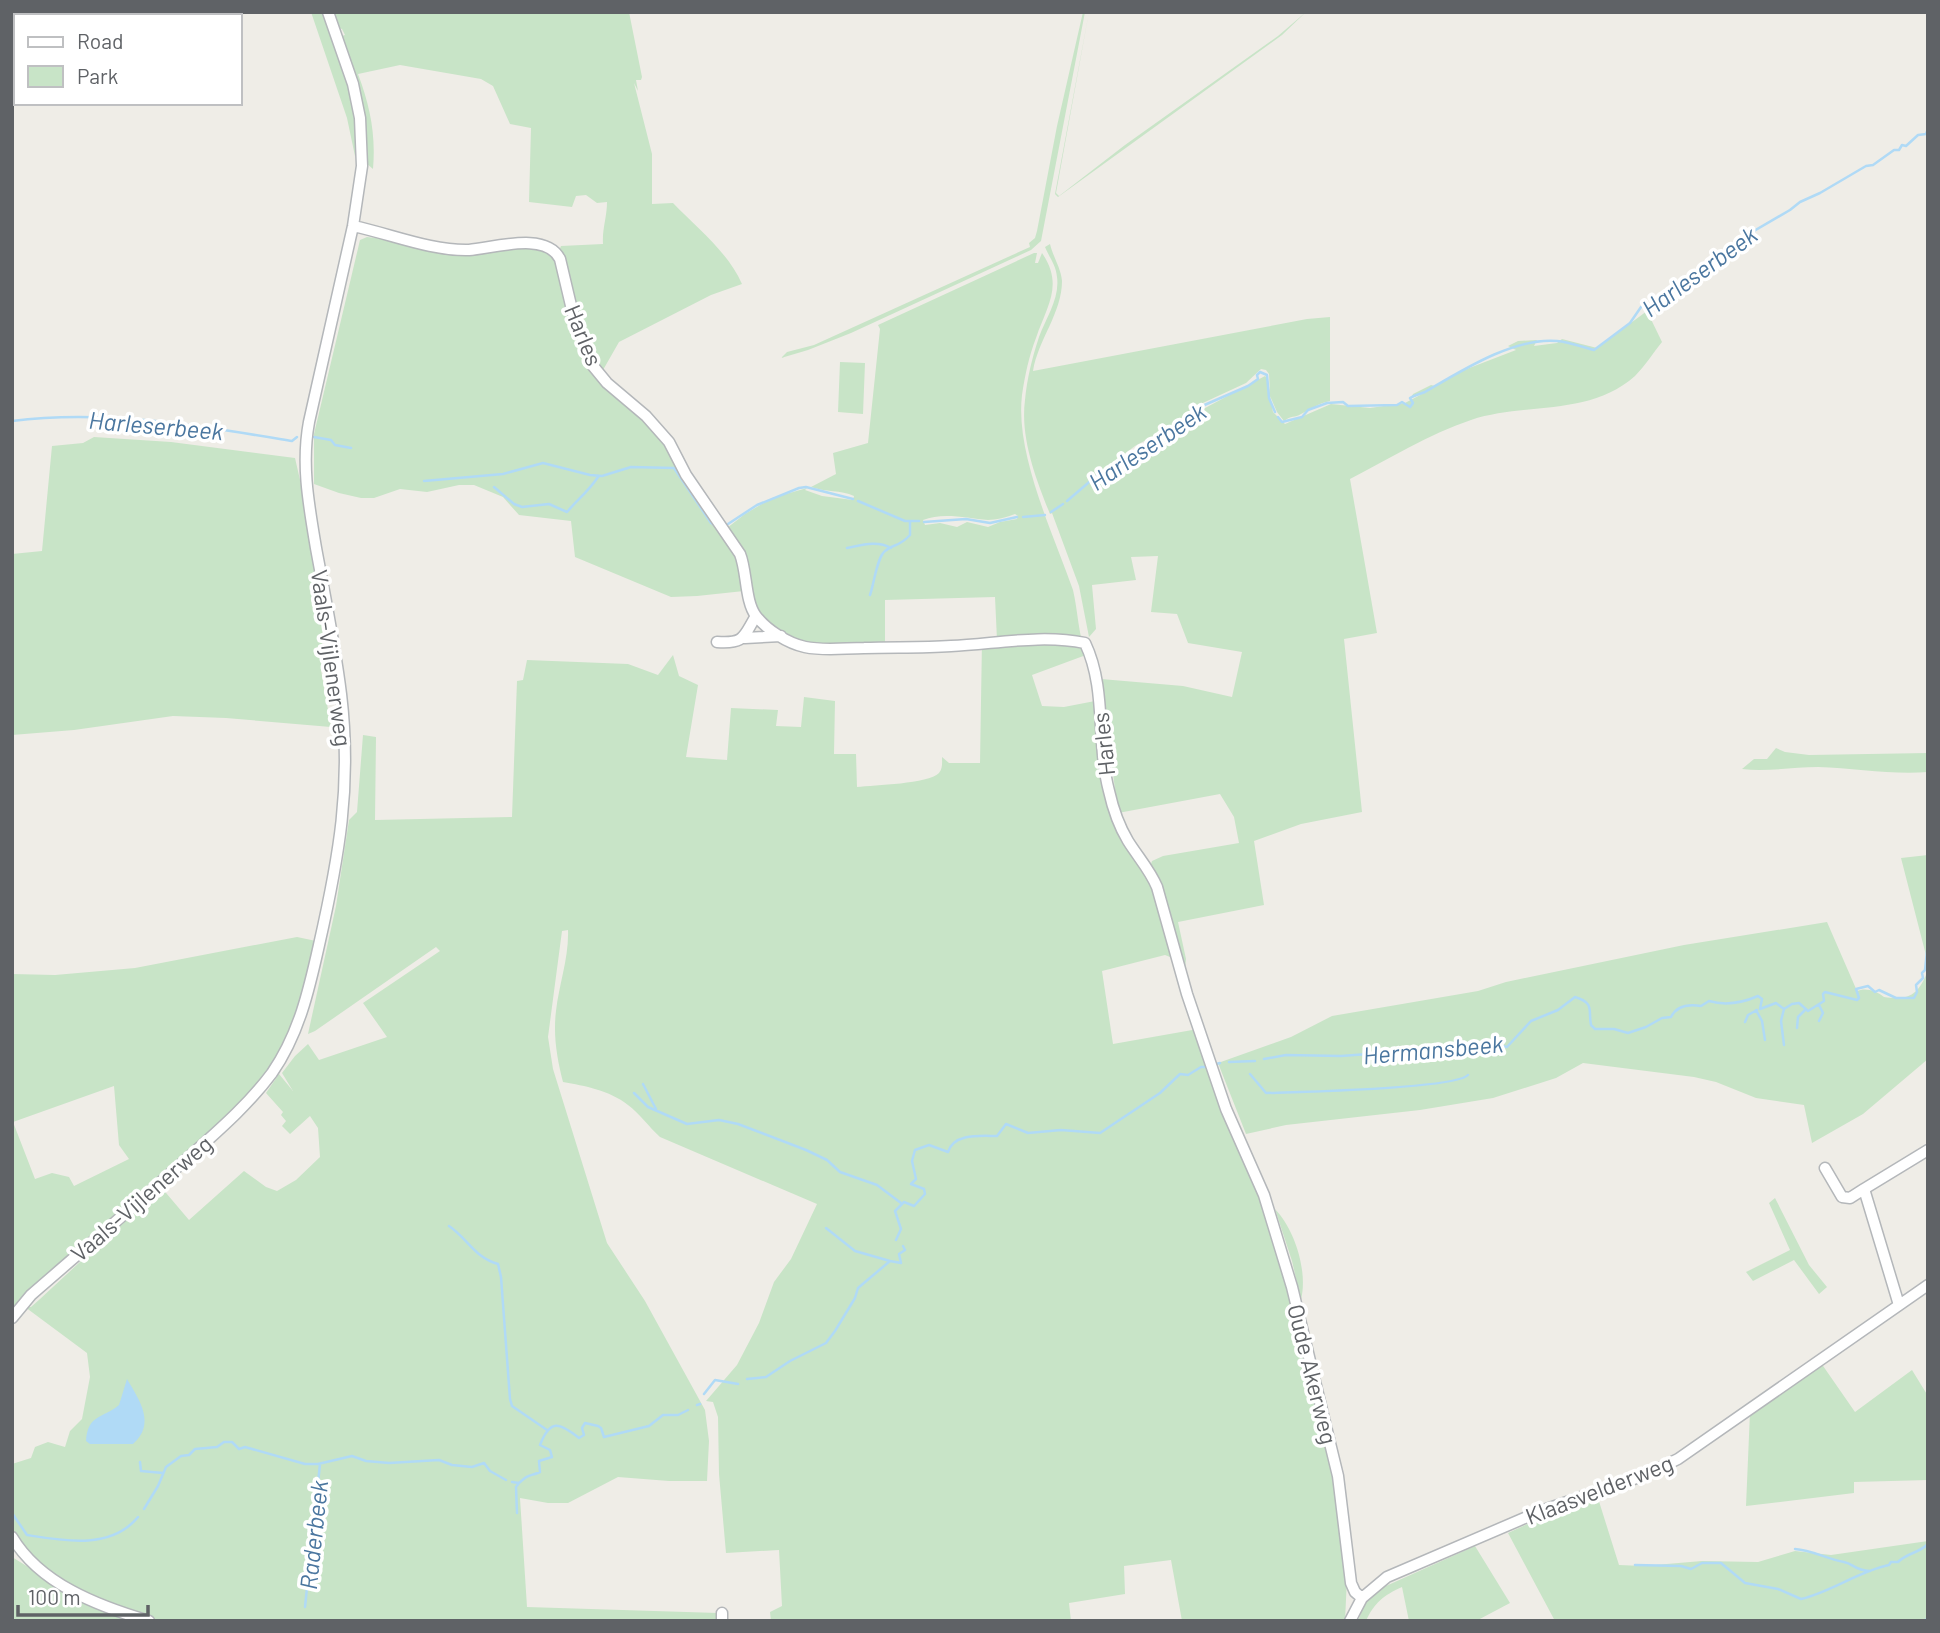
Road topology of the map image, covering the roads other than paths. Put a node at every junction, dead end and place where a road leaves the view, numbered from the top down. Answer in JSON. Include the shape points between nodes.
{"nodes":[{"id":1,"x":328,"y":12,"type":"edge"},
{"id":2,"x":354,"y":226,"type":"junction"},
{"id":3,"x":756,"y":616,"type":"junction"},
{"id":4,"x":781,"y":636,"type":"junction"},
{"id":5,"x":745,"y":638,"type":"junction"},
{"id":6,"x":717,"y":642,"type":"dead end"},
{"id":7,"x":1235,"y":1129,"type":"joint"},
{"id":8,"x":1928,"y":1150,"type":"edge"},
{"id":9,"x":1825,"y":1168,"type":"dead end"},
{"id":10,"x":1864,"y":1189,"type":"junction"},
{"id":11,"x":1926,"y":1291,"type":"edge"},
{"id":12,"x":1899,"y":1305,"type":"junction"},
{"id":13,"x":12,"y":1318,"type":"edge"},
{"id":14,"x":12,"y":1536,"type":"edge"},
{"id":15,"x":1362,"y":1598,"type":"junction"},
{"id":16,"x":149,"y":1621,"type":"edge"},
{"id":17,"x":1350,"y":1621,"type":"edge"}],
"edges":[{"from":1,"to":2,"type":"street","name":"Vaals-Vijlenerweg","via":[[348,64],[360,118],[362,166]]},
{"from":2,"to":3,"type":"street","name":"Harles","via":[[457,249],[533,244],[555,251],[590,361],[673,448],[740,554]]},
{"from":2,"to":13,"type":"street","name":"Vaals-Vijlenerweg","via":[[306,440],[306,484],[341,692],[346,767],[335,871],[304,1007],[280,1060],[249,1100],[31,1295]]},
{"from":3,"to":4,"type":"street","name":"Harles"},
{"from":3,"to":5,"type":"street"},
{"from":4,"to":5,"type":"street","name":"Harles"},
{"from":4,"to":7,"type":"street","name":"Harles","via":[[802,646],[824,648],[1037,640],[1085,643],[1094,666],[1104,772],[1113,808],[1124,835],[1157,887],[1187,994]]},
{"from":5,"to":6,"type":"street","name":"Harles","via":[[735,643]]},
{"from":7,"to":15,"type":"street","name":"Oude Akerweg","via":[[1264,1195],[1292,1287],[1338,1476],[1350,1583]]},
{"from":8,"to":10,"type":"street"},
{"from":9,"to":10,"type":"street","via":[[1842,1197],[1850,1198]]},
{"from":10,"to":12,"type":"street"},
{"from":11,"to":12,"type":"street","name":"Klaasvelderweg"},
{"from":12,"to":15,"type":"street","name":"Klaasvelderweg","via":[[1678,1459],[1397,1572],[1379,1581]]},
{"from":14,"to":16,"type":"street","via":[[36,1565],[64,1587]]},
{"from":15,"to":17,"type":"street"}]}
